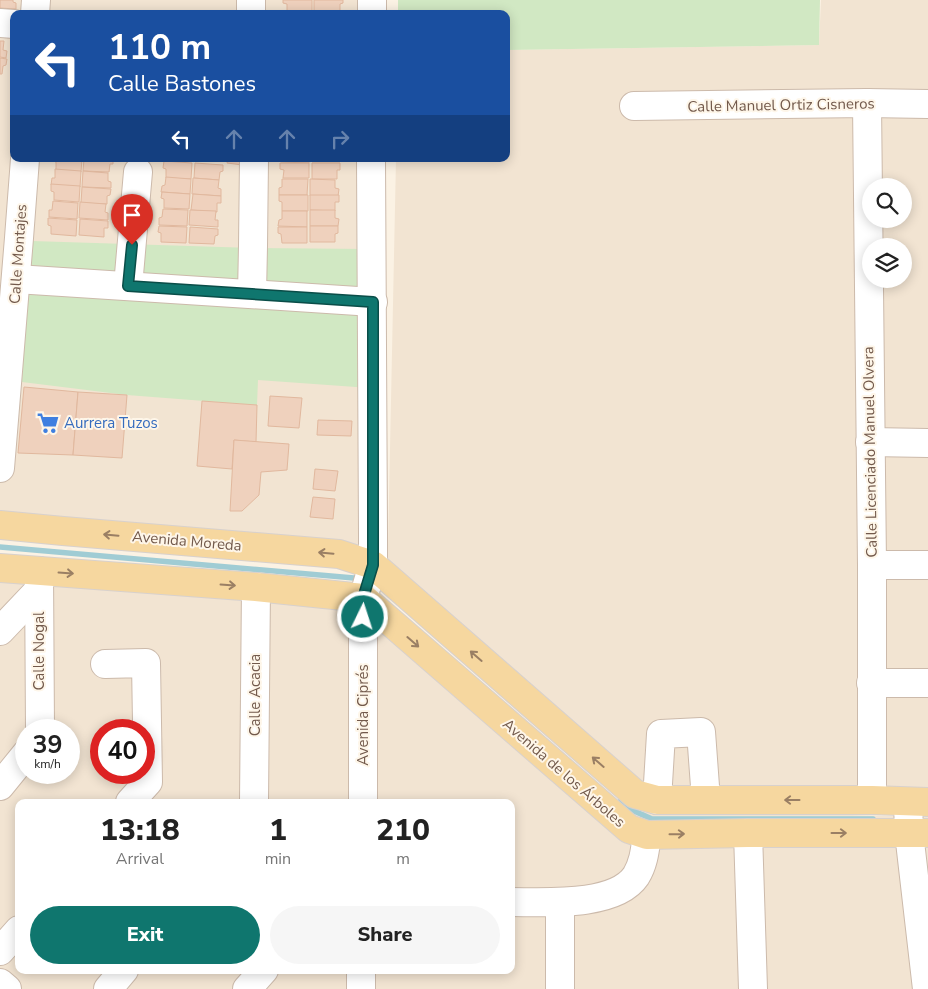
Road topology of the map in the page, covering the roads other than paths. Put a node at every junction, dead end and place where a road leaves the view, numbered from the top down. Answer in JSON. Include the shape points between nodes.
{"nodes":[{"id":1,"x":866,"y":103,"type":"junction"},
{"id":2,"x":928,"y":104,"type":"edge"},
{"id":3,"x":634,"y":106,"type":"dead end"},
{"id":4,"x":25,"y":162,"type":"edge"},
{"id":5,"x":254,"y":162,"type":"edge"},
{"id":6,"x":371,"y":162,"type":"edge"},
{"id":7,"x":138,"y":172,"type":"dead end"},
{"id":8,"x":16,"y":279,"type":"junction"},
{"id":9,"x":128,"y":286,"type":"junction"},
{"id":10,"x":252,"y":294,"type":"junction"},
{"id":11,"x":373,"y":302,"type":"junction"},
{"id":12,"x":870,"y":442,"type":"junction"},
{"id":13,"x":928,"y":443,"type":"edge"},
{"id":14,"x":0,"y":468,"type":"edge"},
{"id":15,"x":0,"y":525,"type":"edge"},
{"id":16,"x":373,"y":565,"type":"junction"},
{"id":17,"x":872,"y":565,"type":"junction"},
{"id":18,"x":928,"y":565,"type":"edge"},
{"id":19,"x":0,"y":568,"type":"edge"},
{"id":20,"x":39,"y":580,"type":"junction"},
{"id":21,"x":256,"y":587,"type":"junction"},
{"id":22,"x":363,"y":598,"type":"junction"},
{"id":23,"x":0,"y":631,"type":"edge"},
{"id":24,"x":106,"y":664,"type":"dead end"},
{"id":25,"x":871,"y":683,"type":"junction"},
{"id":26,"x":928,"y":683,"type":"edge"},
{"id":27,"x":40,"y":719,"type":"edge"},
{"id":28,"x":15,"y":768,"type":"edge"},
{"id":29,"x":0,"y":786,"type":"edge"},
{"id":30,"x":133,"y":799,"type":"edge"},
{"id":31,"x":254,"y":799,"type":"edge"},
{"id":32,"x":363,"y":799,"type":"edge"},
{"id":33,"x":657,"y":800,"type":"junction"},
{"id":34,"x":706,"y":800,"type":"junction"},
{"id":35,"x":872,"y":800,"type":"junction"},
{"id":36,"x":918,"y":802,"type":"edge"},
{"id":37,"x":748,"y":833,"type":"junction"},
{"id":38,"x":919,"y":833,"type":"edge"},
{"id":39,"x":647,"y":835,"type":"junction"},
{"id":40,"x":515,"y":902,"type":"edge"},
{"id":41,"x":560,"y":902,"type":"junction"},
{"id":42,"x":15,"y":934,"type":"edge"},
{"id":43,"x":0,"y":951,"type":"edge"},
{"id":44,"x":121,"y":974,"type":"edge"},
{"id":45,"x":260,"y":974,"type":"edge"},
{"id":46,"x":361,"y":974,"type":"edge"},
{"id":47,"x":0,"y":983,"type":"edge"},
{"id":48,"x":7,"y":989,"type":"edge"},
{"id":49,"x":108,"y":989,"type":"edge"},
{"id":50,"x":247,"y":989,"type":"edge"},
{"id":51,"x":361,"y":989,"type":"edge"},
{"id":52,"x":560,"y":989,"type":"edge"},
{"id":53,"x":752,"y":989,"type":"edge"},
{"id":54,"x":927,"y":989,"type":"edge"}],
"edges":[{"from":1,"to":2,"type":"street","name":"Calle Manuel Ortiz Cisneros"},
{"from":1,"to":3,"type":"street","name":"Calle Manuel Ortiz Cisneros"},
{"from":1,"to":12,"type":"street","name":"Calle Licenciado Manuel Olvera"},
{"from":4,"to":8,"type":"street","name":"Calle Montajes"},
{"from":5,"to":10,"type":"street"},
{"from":6,"to":11,"type":"street","name":"Avenida Ciprés"},
{"from":7,"to":9,"type":"street"},
{"from":8,"to":9,"type":"street"},
{"from":8,"to":14,"type":"street","name":"Calle Montajes"},
{"from":9,"to":10,"type":"street"},
{"from":10,"to":11,"type":"street"},
{"from":11,"to":16,"type":"street","name":"Avenida Ciprés"},
{"from":12,"to":13,"type":"street"},
{"from":12,"to":17,"type":"street","name":"Calle Licenciado Manuel Olvera"},
{"from":16,"to":15,"type":"main road","name":"Avenida Moreda","one_way":true,"via":[[339,554]]},
{"from":16,"to":22,"type":"street","name":"Avenida Ciprés"},
{"from":33,"to":16,"type":"main road","name":"Avenida de los Árboles","one_way":true,"via":[[635,794]]},
{"from":17,"to":18,"type":"street"},
{"from":17,"to":25,"type":"street","name":"Calle Licenciado Manuel Olvera"},
{"from":19,"to":20,"type":"main road"},
{"from":20,"to":21,"type":"main road","one_way":true},
{"from":20,"to":23,"type":"street"},
{"from":20,"to":27,"type":"street","name":"Calle Nogal"},
{"from":21,"to":22,"type":"main road"},
{"from":21,"to":31,"type":"street","name":"Calle Acacia"},
{"from":22,"to":32,"type":"street","name":"Avenida Ciprés"},
{"from":22,"to":39,"type":"main road","name":"Avenida de los Árboles","one_way":true,"via":[[629,829]]},
{"from":24,"to":30,"type":"street","via":[[146,663],[148,782]]},
{"from":25,"to":26,"type":"street"},
{"from":25,"to":35,"type":"street","name":"Calle Licenciado Manuel Olvera"},
{"from":28,"to":29,"type":"street"},
{"from":33,"to":34,"type":"main road","name":"Avenida de los Árboles"},
{"from":33,"to":34,"type":"street","via":[[662,734],[702,732]]},
{"from":35,"to":34,"type":"main road","name":"Avenida de los Árboles","one_way":true},
{"from":35,"to":36,"type":"main road","name":"Avenida de los Árboles"},
{"from":36,"to":38,"type":"street"},
{"from":37,"to":38,"type":"main road","name":"Avenida de los Árboles","one_way":true},
{"from":39,"to":37,"type":"main road","name":"Avenida de los Árboles","one_way":true},
{"from":37,"to":53,"type":"street"},
{"from":38,"to":54,"type":"street"},
{"from":39,"to":41,"type":"street","via":[[644,859],[636,877],[621,890],[598,898]]},
{"from":40,"to":41,"type":"street"},
{"from":41,"to":52,"type":"street"},
{"from":42,"to":43,"type":"street"},
{"from":44,"to":49,"type":"street"},
{"from":45,"to":50,"type":"street"},
{"from":46,"to":51,"type":"street"},
{"from":47,"to":48,"type":"street"}]}
